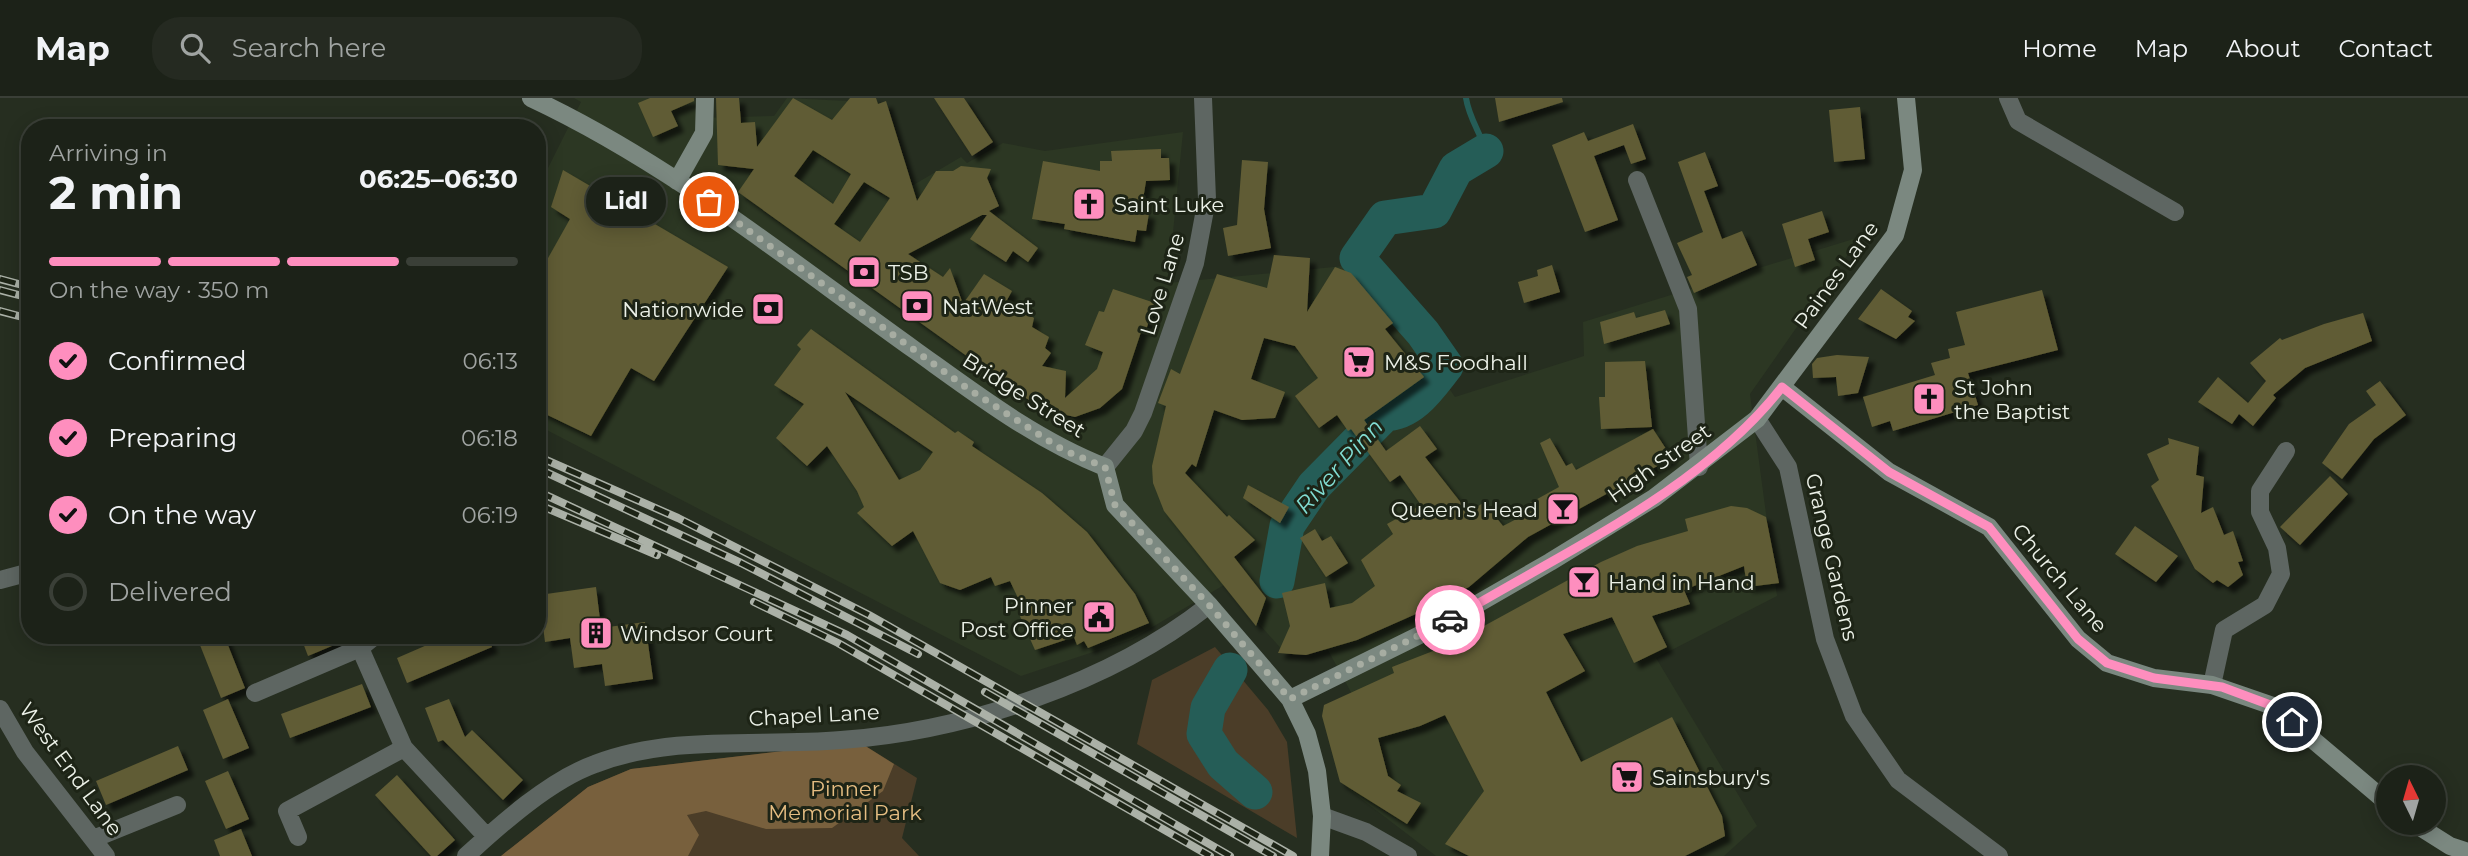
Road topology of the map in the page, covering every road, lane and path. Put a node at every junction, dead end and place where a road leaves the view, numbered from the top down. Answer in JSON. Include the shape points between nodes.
{"nodes":[{"id":1,"x":531,"y":98,"type":"edge"},
{"id":2,"x":705,"y":98,"type":"edge"},
{"id":3,"x":1203,"y":98,"type":"edge"},
{"id":4,"x":1906,"y":98,"type":"edge"},
{"id":5,"x":2008,"y":98,"type":"edge"},
{"id":6,"x":1637,"y":180,"type":"dead end"},
{"id":7,"x":677,"y":181,"type":"junction"},
{"id":8,"x":2175,"y":212,"type":"dead end"},
{"id":9,"x":1782,"y":387,"type":"junction"},
{"id":10,"x":1757,"y":419,"type":"junction"},
{"id":11,"x":2287,"y":451,"type":"dead end"},
{"id":12,"x":1105,"y":467,"type":"junction"},
{"id":13,"x":1699,"y":467,"type":"junction"},
{"id":14,"x":21,"y":574,"type":"edge"},
{"id":15,"x":0,"y":580,"type":"edge"},
{"id":16,"x":1209,"y":605,"type":"junction"},
{"id":17,"x":365,"y":644,"type":"edge"},
{"id":18,"x":360,"y":648,"type":"junction"},
{"id":19,"x":2212,"y":685,"type":"junction"},
{"id":20,"x":256,"y":693,"type":"dead end"},
{"id":21,"x":1290,"y":699,"type":"junction"},
{"id":22,"x":0,"y":709,"type":"edge"},
{"id":23,"x":404,"y":748,"type":"junction"},
{"id":24,"x":2376,"y":793,"type":"edge"},
{"id":25,"x":177,"y":805,"type":"dead end"},
{"id":26,"x":1322,"y":816,"type":"junction"},
{"id":27,"x":2433,"y":835,"type":"edge"},
{"id":28,"x":298,"y":837,"type":"dead end"},
{"id":29,"x":487,"y":837,"type":"junction"},
{"id":30,"x":93,"y":839,"type":"junction"},
{"id":31,"x":2468,"y":852,"type":"edge"},
{"id":32,"x":106,"y":856,"type":"edge"},
{"id":33,"x":466,"y":856,"type":"edge"},
{"id":34,"x":1320,"y":856,"type":"edge"},
{"id":35,"x":1408,"y":856,"type":"edge"},
{"id":36,"x":1999,"y":856,"type":"edge"}],
"edges":[{"from":1,"to":7,"type":"street","name":"Bridge Street","via":[[583,122]]},
{"from":2,"to":7,"type":"street","via":[[704,133]]},
{"from":3,"to":12,"type":"street","name":"Love Lane","via":[[1207,200],[1195,263],[1143,413]]},
{"from":4,"to":9,"type":"street","name":"Paines Lane","via":[[1913,170],[1895,235]]},
{"from":5,"to":8,"type":"street","via":[[2018,121]]},
{"from":6,"to":13,"type":"street","via":[[1688,309]]},
{"from":7,"to":12,"type":"street","name":"Bridge Street","via":[[967,388],[1063,450]]},
{"from":9,"to":10,"type":"street","name":"High Street"},
{"from":9,"to":19,"type":"street","name":"Church Lane","via":[[1889,472],[1989,527],[2078,639],[2107,663],[2154,678]]},
{"from":10,"to":13,"type":"street","name":"High Street"},
{"from":10,"to":36,"type":"street","name":"Grange Gardens","via":[[1788,467],[1825,639],[1854,716],[1898,780]]},
{"from":11,"to":19,"type":"street","via":[[2260,491],[2260,512],[2277,548],[2281,574],[2265,605],[2224,630]]},
{"from":12,"to":16,"type":"street","via":[[1115,505]]},
{"from":13,"to":21,"type":"street","name":"High Street","via":[[1446,622]]},
{"from":14,"to":15,"type":"street"},
{"from":16,"to":21,"type":"street"},
{"from":16,"to":29,"type":"street","name":"Chapel Lane","via":[[1161,640],[1119,662],[1052,692],[951,724],[841,740],[724,742],[623,755],[592,764],[529,802]]},
{"from":17,"to":18,"type":"street"},
{"from":18,"to":20,"type":"street"},
{"from":18,"to":23,"type":"street"},
{"from":19,"to":24,"type":"street","name":"Church Lane","via":[[2273,706]]},
{"from":21,"to":26,"type":"street","via":[[1307,734]]},
{"from":22,"to":30,"type":"street","name":"West End Lane","via":[[25,752]]},
{"from":23,"to":28,"type":"street","via":[[287,811]]},
{"from":23,"to":29,"type":"street"},
{"from":25,"to":30,"type":"street"},
{"from":26,"to":34,"type":"street"},
{"from":26,"to":35,"type":"street","via":[[1366,832]]},
{"from":27,"to":31,"type":"street"},
{"from":29,"to":33,"type":"street","name":"Chapel Lane"},
{"from":30,"to":32,"type":"street","name":"West End Lane"}]}
